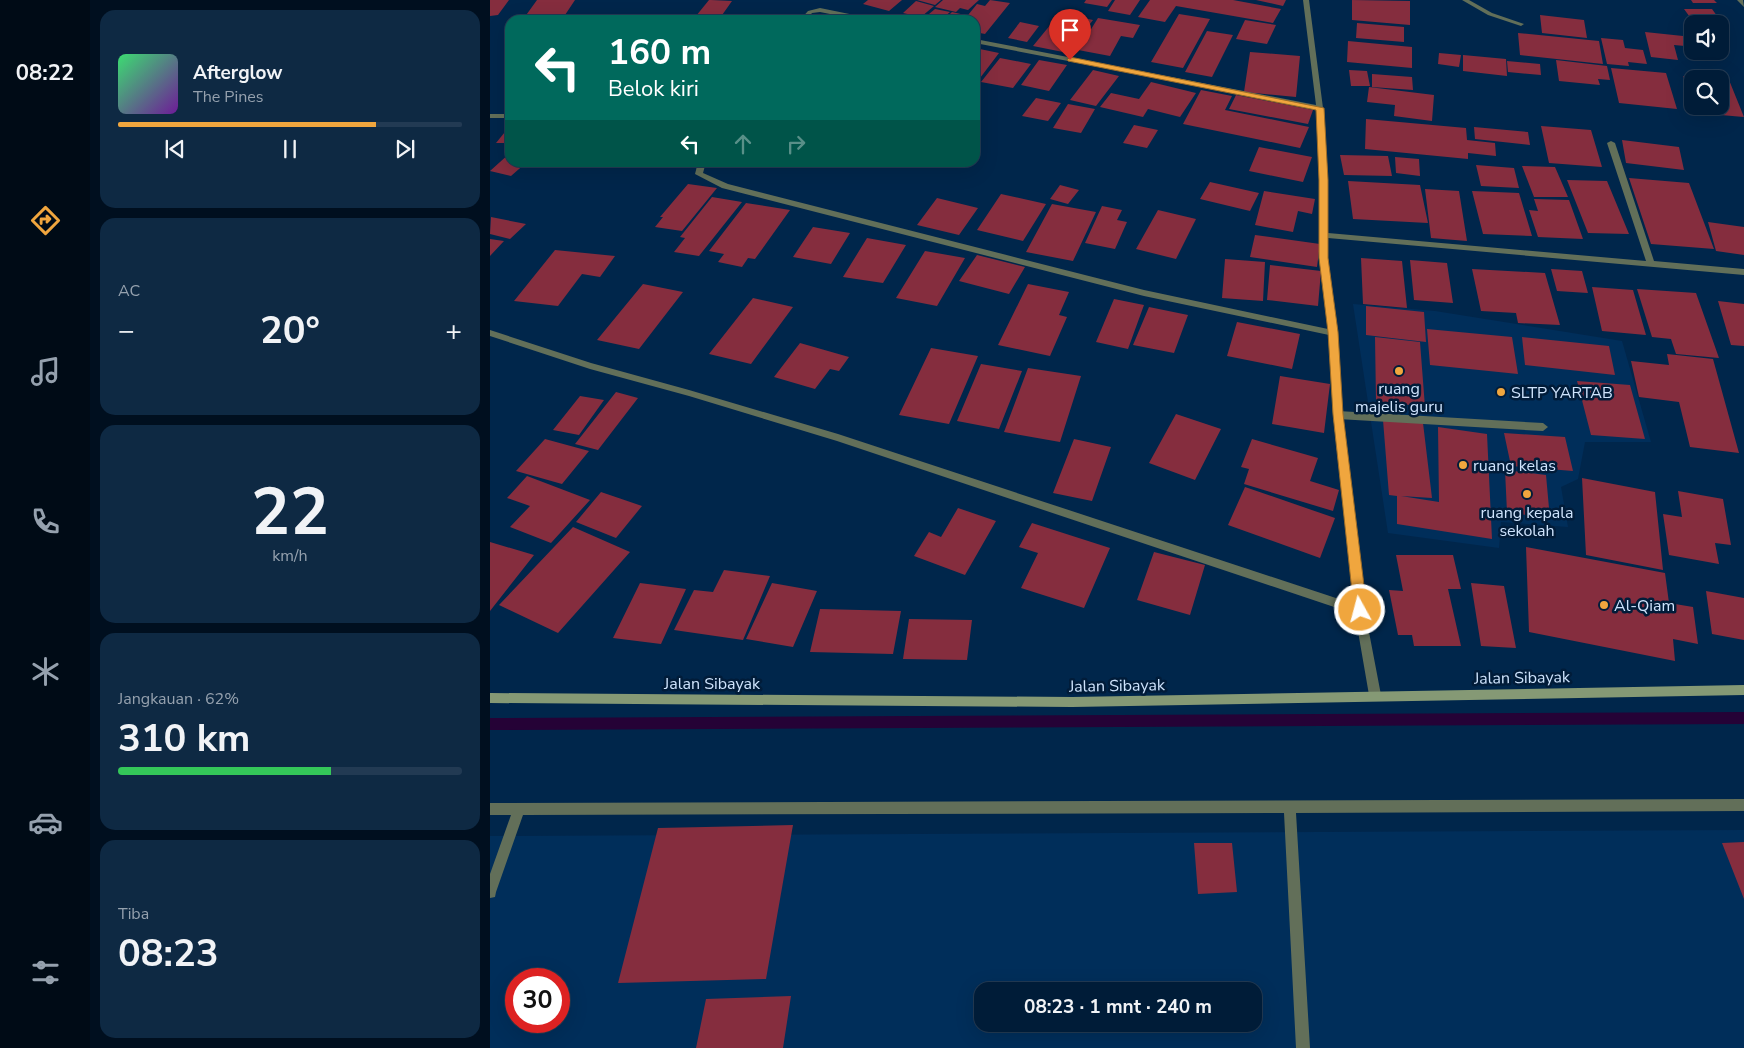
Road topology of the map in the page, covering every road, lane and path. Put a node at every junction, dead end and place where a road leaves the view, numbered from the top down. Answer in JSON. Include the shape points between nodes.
{"nodes":[{"id":1,"x":1306,"y":0,"type":"edge"},
{"id":2,"x":1465,"y":0,"type":"edge"},
{"id":3,"x":1740,"y":0,"type":"edge"},
{"id":4,"x":1744,"y":5,"type":"edge"},
{"id":5,"x":807,"y":15,"type":"edge"},
{"id":6,"x":844,"y":15,"type":"edge"},
{"id":7,"x":1520,"y":24,"type":"dead end"},
{"id":8,"x":980,"y":42,"type":"edge"},
{"id":9,"x":1320,"y":108,"type":"junction"},
{"id":10,"x":490,"y":116,"type":"edge"},
{"id":11,"x":505,"y":116,"type":"edge"},
{"id":12,"x":1611,"y":142,"type":"dead end"},
{"id":13,"x":701,"y":167,"type":"edge"},
{"id":14,"x":1324,"y":235,"type":"junction"},
{"id":15,"x":1651,"y":263,"type":"junction"},
{"id":16,"x":1744,"y":272,"type":"edge"},
{"id":17,"x":1333,"y":332,"type":"junction"},
{"id":18,"x":490,"y":334,"type":"edge"},
{"id":19,"x":1338,"y":414,"type":"junction"},
{"id":20,"x":1543,"y":427,"type":"dead end"},
{"id":21,"x":1360,"y":610,"type":"junction"},
{"id":22,"x":1744,"y":690,"type":"edge"},
{"id":23,"x":1375,"y":695,"type":"junction"},
{"id":24,"x":490,"y":698,"type":"edge"},
{"id":25,"x":1744,"y":805,"type":"edge"},
{"id":26,"x":1290,"y":806,"type":"junction"},
{"id":27,"x":490,"y":809,"type":"edge"},
{"id":28,"x":519,"y":809,"type":"junction"},
{"id":29,"x":490,"y":892,"type":"edge"},
{"id":30,"x":1303,"y":1048,"type":"edge"}],
"edges":[{"from":1,"to":9,"type":"street"},
{"from":2,"to":7,"type":"street","via":[[1490,14]]},
{"from":3,"to":4,"type":"street"},
{"from":5,"to":6,"type":"street","via":[[820,10]]},
{"from":8,"to":9,"type":"street"},
{"from":9,"to":14,"type":"street"},
{"from":10,"to":11,"type":"street"},
{"from":12,"to":15,"type":"street"},
{"from":13,"to":17,"type":"street","via":[[699,174],[725,186],[1144,293]]},
{"from":14,"to":15,"type":"street"},
{"from":14,"to":17,"type":"street"},
{"from":15,"to":16,"type":"street"},
{"from":17,"to":19,"type":"street"},
{"from":18,"to":21,"type":"street","via":[[838,438]]},
{"from":19,"to":20,"type":"street"},
{"from":19,"to":21,"type":"street"},
{"from":21,"to":23,"type":"street"},
{"from":22,"to":23,"type":"street","name":"Jalan Sibayak"},
{"from":23,"to":24,"type":"street","name":"Jalan Sibayak","via":[[1072,702]]},
{"from":25,"to":26,"type":"street"},
{"from":26,"to":28,"type":"street"},
{"from":26,"to":30,"type":"street"},
{"from":27,"to":28,"type":"street"},
{"from":28,"to":29,"type":"street"}]}
